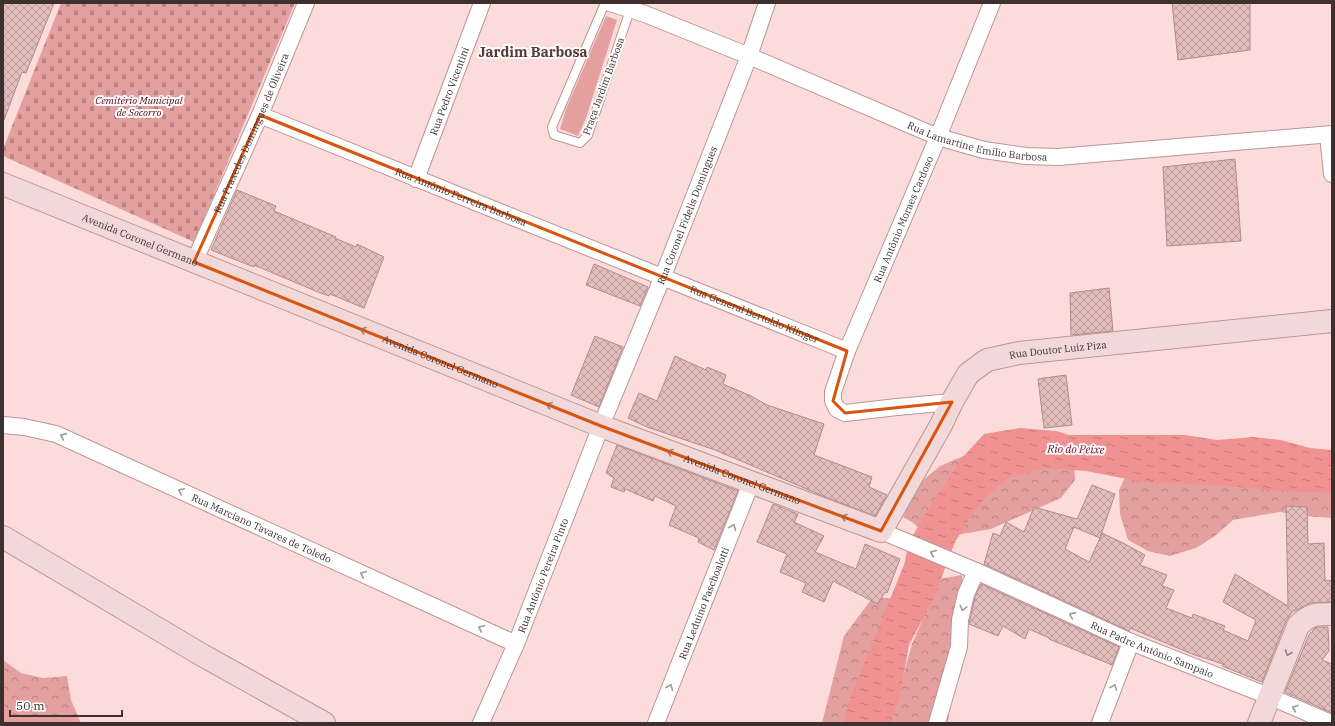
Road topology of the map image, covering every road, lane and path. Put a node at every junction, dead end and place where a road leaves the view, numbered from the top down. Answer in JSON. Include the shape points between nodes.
{"nodes":[{"id":1,"x":306,"y":3,"type":"edge"},
{"id":2,"x":482,"y":3,"type":"edge"},
{"id":3,"x":606,"y":3,"type":"edge"},
{"id":4,"x":610,"y":3,"type":"edge"},
{"id":5,"x":767,"y":3,"type":"edge"},
{"id":6,"x":992,"y":3,"type":"edge"},
{"id":7,"x":637,"y":8,"type":"edge"},
{"id":8,"x":749,"y":56,"type":"junction"},
{"id":9,"x":260,"y":115,"type":"junction"},
{"id":10,"x":1330,"y":135,"type":"edge"},
{"id":11,"x":938,"y":137,"type":"junction"},
{"id":12,"x":1332,"y":174,"type":"edge"},
{"id":13,"x":416,"y":179,"type":"junction"},
{"id":14,"x":3,"y":184,"type":"edge"},
{"id":15,"x":194,"y":262,"type":"junction"},
{"id":16,"x":662,"y":276,"type":"junction"},
{"id":17,"x":1332,"y":321,"type":"edge"},
{"id":18,"x":847,"y":351,"type":"junction"},
{"id":19,"x":952,"y":402,"type":"junction"},
{"id":20,"x":3,"y":425,"type":"edge"},
{"id":21,"x":601,"y":426,"type":"junction"},
{"id":22,"x":751,"y":482,"type":"junction"},
{"id":23,"x":886,"y":534,"type":"junction"},
{"id":24,"x":3,"y":537,"type":"edge"},
{"id":25,"x":972,"y":570,"type":"junction"},
{"id":26,"x":1332,"y":614,"type":"edge"},
{"id":27,"x":1131,"y":642,"type":"junction"},
{"id":28,"x":516,"y":644,"type":"junction"},
{"id":29,"x":1270,"y":697,"type":"junction"},
{"id":30,"x":324,"y":723,"type":"edge"},
{"id":31,"x":481,"y":723,"type":"edge"},
{"id":32,"x":656,"y":723,"type":"edge"},
{"id":33,"x":937,"y":723,"type":"edge"},
{"id":34,"x":1100,"y":723,"type":"edge"},
{"id":35,"x":1259,"y":723,"type":"edge"},
{"id":36,"x":1331,"y":723,"type":"edge"}],
"edges":[{"from":1,"to":9,"type":"street","name":"Rua Praxedes Domingues de Oliveira"},
{"from":2,"to":13,"type":"street","name":"Rua Pedro Vicentini"},
{"from":3,"to":7,"type":"lane","name":"Praça Jardim Barbosa","via":[[552,127],[554,135],[580,143],[588,135]]},
{"from":4,"to":7,"type":"street","name":"Rua Lamartine Emilio Barbosa"},
{"from":5,"to":8,"type":"street","name":"Rua Coronel Fidelis Domingues"},
{"from":6,"to":11,"type":"street","name":"Rua Antônio Moraes Cardoso"},
{"from":7,"to":8,"type":"street","name":"Rua Lamartine Emilio Barbosa"},
{"from":8,"to":11,"type":"street","name":"Rua Lamartine Emilio Barbosa"},
{"from":8,"to":16,"type":"street","name":"Rua Coronel Fidelis Domingues"},
{"from":9,"to":13,"type":"street","name":"Rua Antônio Ferreira Barbosa"},
{"from":9,"to":15,"type":"street","name":"Rua Praxedes Domingues de Oliveira"},
{"from":10,"to":11,"type":"street","name":"Rua Lamartine Emilio Barbosa","via":[[1058,157],[1026,156],[984,150]]},
{"from":10,"to":12,"type":"street"},
{"from":11,"to":18,"type":"street","name":"Rua Antônio Moraes Cardoso"},
{"from":13,"to":16,"type":"street","name":"Rua Antônio Ferreira Barbosa"},
{"from":14,"to":15,"type":"street","name":"Avenida Coronel Germano"},
{"from":21,"to":15,"type":"street","name":"Avenida Coronel Germano","one_way":true},
{"from":16,"to":18,"type":"street","name":"Rua General Bertoldo Klinger"},
{"from":16,"to":21,"type":"street","name":"Rua Coronel Fidelis Domingues"},
{"from":17,"to":19,"type":"street","name":"Rua Doutor Luiz Piza","via":[[1019,352],[987,360],[980,365],[968,374]]},
{"from":18,"to":19,"type":"street","name":"Rua Antônio Moraes Cardoso","via":[[832,401],[837,409],[845,413]]},
{"from":19,"to":23,"type":"street","name":"Rua Doutor Luiz Piza"},
{"from":28,"to":20,"type":"street","name":"Rua Marciano Tavares de Toledo","one_way":true,"via":[[56,434]]},
{"from":22,"to":21,"type":"street","name":"Avenida Coronel Germano","one_way":true},
{"from":21,"to":28,"type":"street","name":"Rua Antônio Pereira Pinto"},
{"from":23,"to":22,"type":"street","name":"Avenida Coronel Germano","one_way":true},
{"from":32,"to":22,"type":"street","name":"Rua Leduino Paschoalotti","one_way":true},
{"from":25,"to":23,"type":"street","name":"Rua Padre Antônio Sampaio","one_way":true},
{"from":24,"to":30,"type":"street","via":[[202,655]]},
{"from":27,"to":25,"type":"street","name":"Rua Padre Antônio Sampaio","one_way":true},
{"from":25,"to":33,"type":"street","one_way":true,"via":[[960,620],[959,647]]},
{"from":26,"to":29,"type":"street","one_way":true,"via":[[1317,614],[1305,619],[1298,626]]},
{"from":27,"to":29,"type":"street","name":"Rua Padre Antônio Sampaio"},
{"from":34,"to":27,"type":"street","one_way":true},
{"from":28,"to":31,"type":"street","name":"Rua Antônio Pereira Pinto"},
{"from":29,"to":35,"type":"street"},
{"from":36,"to":29,"type":"street","name":"Rua Padre Antônio Sampaio","one_way":true}]}
